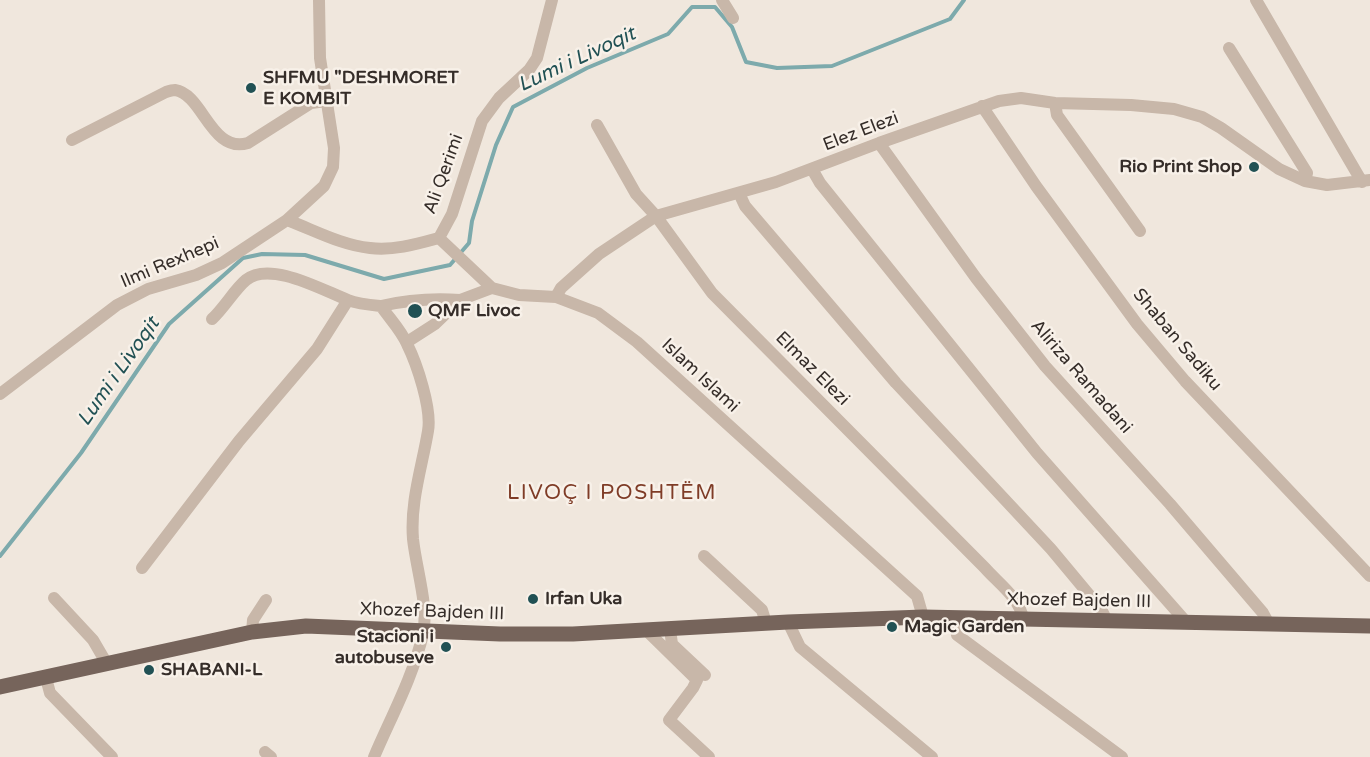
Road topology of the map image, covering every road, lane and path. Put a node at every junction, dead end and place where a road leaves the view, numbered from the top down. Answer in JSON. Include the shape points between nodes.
{"nodes":[{"id":1,"x":319,"y":0,"type":"edge"},
{"id":2,"x":552,"y":0,"type":"edge"},
{"id":3,"x":722,"y":0,"type":"edge"},
{"id":4,"x":1257,"y":0,"type":"edge"},
{"id":5,"x":734,"y":18,"type":"dead end"},
{"id":6,"x":1229,"y":48,"type":"dead end"},
{"id":7,"x":326,"y":101,"type":"junction"},
{"id":8,"x":1055,"y":103,"type":"junction"},
{"id":9,"x":982,"y":106,"type":"junction"},
{"id":10,"x":597,"y":125,"type":"dead end"},
{"id":11,"x":72,"y":140,"type":"dead end"},
{"id":12,"x":879,"y":143,"type":"junction"},
{"id":13,"x":812,"y":169,"type":"junction"},
{"id":14,"x":1305,"y":181,"type":"junction"},
{"id":15,"x":1366,"y":181,"type":"edge"},
{"id":16,"x":739,"y":193,"type":"junction"},
{"id":17,"x":656,"y":216,"type":"junction"},
{"id":18,"x":287,"y":220,"type":"junction"},
{"id":19,"x":1140,"y":231,"type":"dead end"},
{"id":20,"x":442,"y":242,"type":"junction"},
{"id":21,"x":492,"y":288,"type":"junction"},
{"id":22,"x":556,"y":297,"type":"junction"},
{"id":23,"x":348,"y":300,"type":"junction"},
{"id":24,"x":460,"y":300,"type":"junction"},
{"id":25,"x":381,"y":306,"type":"junction"},
{"id":26,"x":212,"y":319,"type":"dead end"},
{"id":27,"x":407,"y":342,"type":"junction"},
{"id":28,"x":0,"y":394,"type":"edge"},
{"id":29,"x":704,"y":556,"type":"dead end"},
{"id":30,"x":142,"y":568,"type":"dead end"},
{"id":31,"x":1370,"y":576,"type":"edge"},
{"id":32,"x":54,"y":598,"type":"dead end"},
{"id":33,"x":266,"y":600,"type":"dead end"},
{"id":34,"x":923,"y":617,"type":"junction"},
{"id":35,"x":955,"y":618,"type":"junction"},
{"id":36,"x":1023,"y":619,"type":"junction"},
{"id":37,"x":1107,"y":621,"type":"junction"},
{"id":38,"x":788,"y":622,"type":"junction"},
{"id":39,"x":766,"y":623,"type":"junction"},
{"id":40,"x":1187,"y":623,"type":"junction"},
{"id":41,"x":1269,"y":624,"type":"junction"},
{"id":42,"x":1370,"y":626,"type":"edge"},
{"id":43,"x":670,"y":629,"type":"junction"},
{"id":44,"x":647,"y":631,"type":"junction"},
{"id":45,"x":252,"y":632,"type":"junction"},
{"id":46,"x":424,"y":632,"type":"junction"},
{"id":47,"x":107,"y":664,"type":"junction"},
{"id":48,"x":705,"y":675,"type":"dead end"},
{"id":49,"x":46,"y":678,"type":"junction"},
{"id":50,"x":0,"y":687,"type":"edge"},
{"id":51,"x":112,"y":757,"type":"edge"},
{"id":52,"x":374,"y":757,"type":"edge"},
{"id":53,"x":709,"y":757,"type":"edge"},
{"id":54,"x":932,"y":757,"type":"edge"},
{"id":55,"x":1122,"y":757,"type":"edge"}],
"edges":[{"from":1,"to":7,"type":"street","name":"Ilmi Rexhepi","via":[[320,58]]},
{"from":2,"to":20,"type":"street","name":"Ali Qerimi","via":[[537,58],[482,121]]},
{"from":3,"to":5,"type":"street"},
{"from":4,"to":15,"type":"street"},
{"from":6,"to":14,"type":"street","via":[[1307,173]]},
{"from":7,"to":11,"type":"street","via":[[311,104],[237,146],[227,143],[186,96],[176,90]]},
{"from":7,"to":18,"type":"street","name":"Ilmi Rexhepi","via":[[333,167],[324,186]]},
{"from":8,"to":9,"type":"street","name":"Elez Elezi","via":[[1021,99]]},
{"from":8,"to":14,"type":"street","name":"Elez Elezi","via":[[1174,109],[1202,117],[1279,169]]},
{"from":8,"to":19,"type":"street","via":[[1058,115]]},
{"from":9,"to":12,"type":"street","name":"Elez Elezi"},
{"from":9,"to":31,"type":"street","name":"Shaban Sadiku","via":[[1137,324],[1185,381]]},
{"from":10,"to":17,"type":"street","name":"Elmaz Elezi","via":[[636,194]]},
{"from":12,"to":13,"type":"street","name":"Elez Elezi"},
{"from":12,"to":41,"type":"street","name":"Aliriza Ramadani","via":[[1045,366],[1170,504],[1263,612]]},
{"from":13,"to":16,"type":"street","name":"Elez Elezi"},
{"from":13,"to":40,"type":"street","via":[[1036,453]]},
{"from":14,"to":15,"type":"street","name":"Elez Elezi","via":[[1327,185]]},
{"from":16,"to":17,"type":"street","name":"Elez Elezi"},
{"from":16,"to":37,"type":"street","via":[[745,206],[896,383],[1051,549]]},
{"from":17,"to":22,"type":"street","name":"Elez Elezi","via":[[599,254]]},
{"from":17,"to":36,"type":"street","name":"Elmaz Elezi","via":[[712,293],[992,576],[1022,610]]},
{"from":18,"to":20,"type":"street","via":[[345,243],[371,248]]},
{"from":18,"to":28,"type":"street","name":"Ilmi Rexhepi","via":[[222,263],[148,289],[117,305]]},
{"from":20,"to":21,"type":"street"},
{"from":21,"to":22,"type":"street","name":"Islam Islami","via":[[519,295]]},
{"from":21,"to":24,"type":"street"},
{"from":22,"to":34,"type":"street","name":"Islam Islami","via":[[598,313],[637,342],[917,596]]},
{"from":23,"to":25,"type":"street"},
{"from":23,"to":26,"type":"street","via":[[312,284],[273,274],[255,275]]},
{"from":23,"to":30,"type":"street","via":[[317,349],[239,441]]},
{"from":24,"to":25,"type":"street","via":[[438,298]]},
{"from":24,"to":27,"type":"street","via":[[435,324]]},
{"from":25,"to":27,"type":"street"},
{"from":27,"to":46,"type":"street","via":[[427,400],[429,429],[418,471],[413,538]]},
{"from":29,"to":39,"type":"street","via":[[762,610]]},
{"from":32,"to":47,"type":"street","via":[[93,640]]},
{"from":33,"to":45,"type":"street","via":[[253,620]]},
{"from":34,"to":35,"type":"main road","name":"Xhozef Bajden III"},
{"from":34,"to":38,"type":"main road","name":"Xhozef Bajden III"},
{"from":35,"to":36,"type":"main road","name":"Xhozef Bajden III"},
{"from":35,"to":55,"type":"street","via":[[957,635]]},
{"from":36,"to":37,"type":"main road","name":"Xhozef Bajden III"},
{"from":37,"to":40,"type":"main road","name":"Xhozef Bajden III"},
{"from":38,"to":39,"type":"main road","name":"Xhozef Bajden III"},
{"from":38,"to":54,"type":"street","via":[[800,647]]},
{"from":39,"to":43,"type":"main road","name":"Xhozef Bajden III"},
{"from":40,"to":41,"type":"main road","name":"Xhozef Bajden III"},
{"from":41,"to":42,"type":"main road","name":"Xhozef Bajden III"},
{"from":43,"to":44,"type":"main road","name":"Xhozef Bajden III"},
{"from":43,"to":48,"type":"street","via":[[672,644]]},
{"from":44,"to":46,"type":"main road","name":"Xhozef Bajden III"},
{"from":44,"to":53,"type":"street","via":[[697,680],[669,720]]},
{"from":45,"to":46,"type":"main road","name":"Xhozef Bajden III","via":[[306,626]]},
{"from":45,"to":47,"type":"main road","name":"Xhozef Bajden III"},
{"from":46,"to":52,"type":"street"},
{"from":47,"to":49,"type":"main road","name":"Xhozef Bajden III"},
{"from":49,"to":50,"type":"main road","name":"Xhozef Bajden III"},
{"from":49,"to":51,"type":"street","via":[[50,693]]}]}
